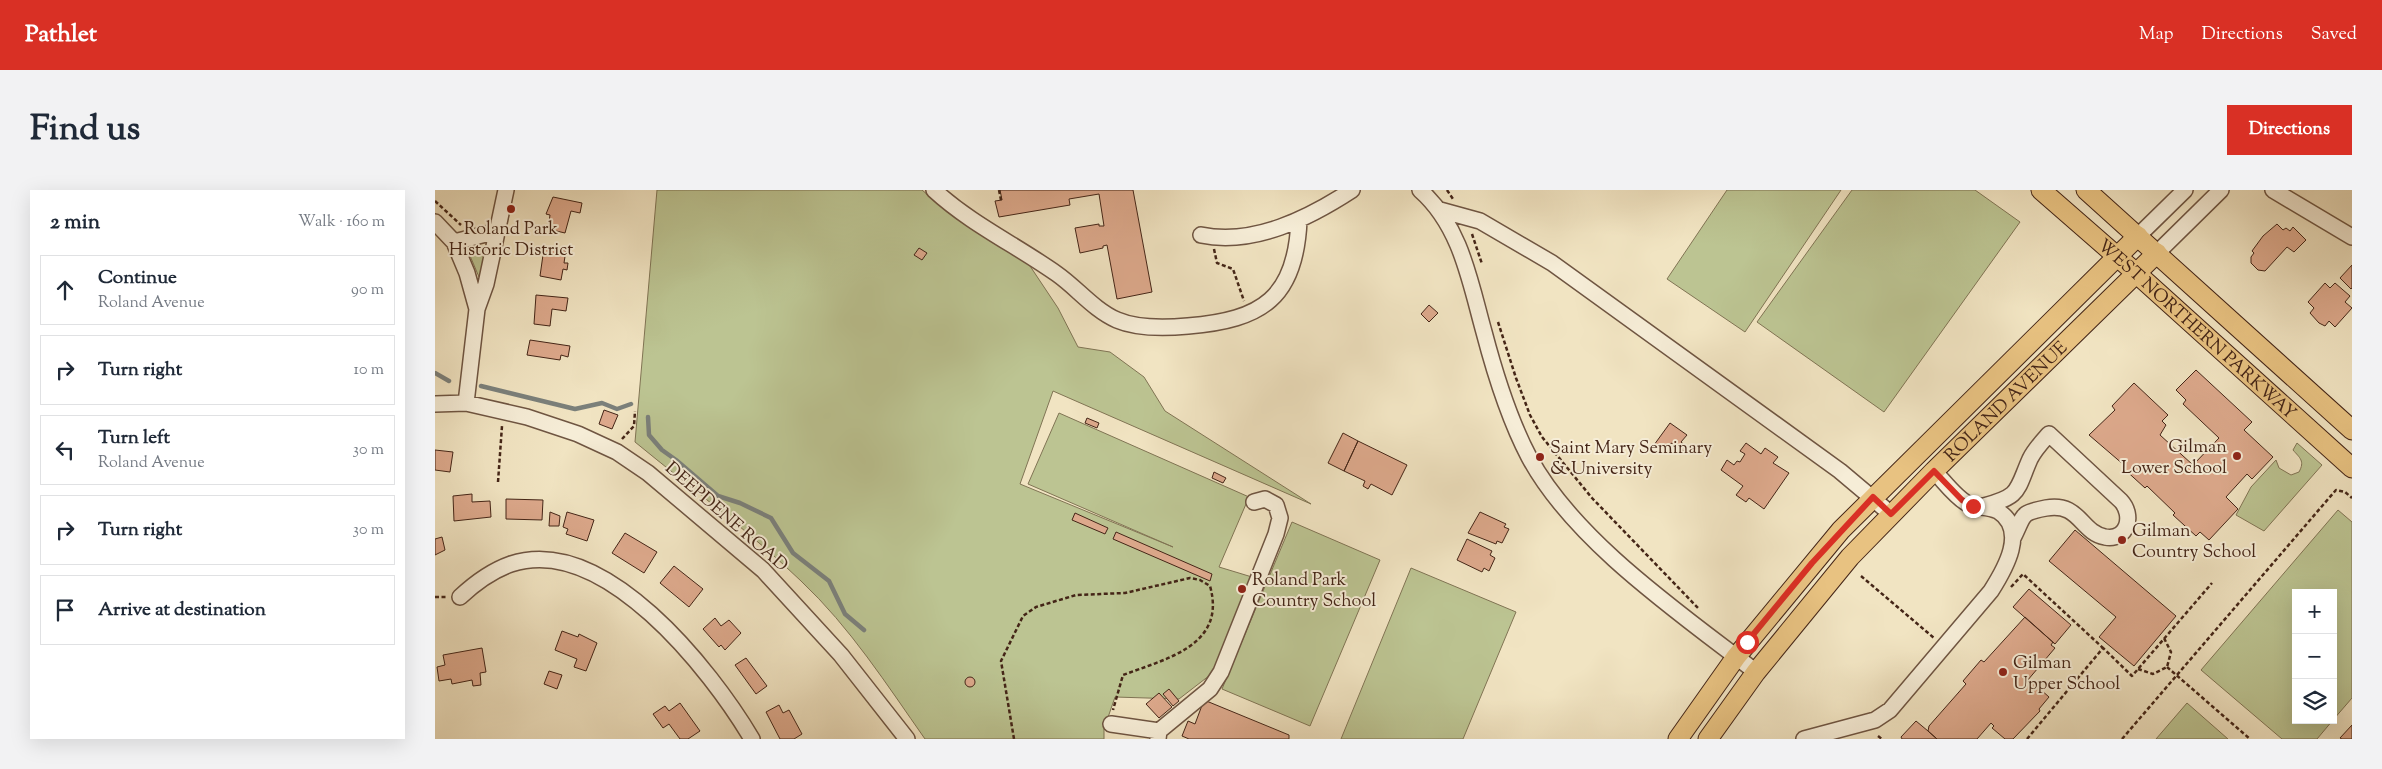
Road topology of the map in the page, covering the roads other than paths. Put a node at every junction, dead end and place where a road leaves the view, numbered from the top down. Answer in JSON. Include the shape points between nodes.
{"nodes":[{"id":1,"x":506,"y":190,"type":"edge"},
{"id":2,"x":934,"y":190,"type":"edge"},
{"id":3,"x":1352,"y":190,"type":"edge"},
{"id":4,"x":1420,"y":190,"type":"edge"},
{"id":5,"x":2041,"y":190,"type":"edge"},
{"id":6,"x":2087,"y":190,"type":"edge"},
{"id":7,"x":2185,"y":190,"type":"edge"},
{"id":8,"x":2221,"y":190,"type":"edge"},
{"id":9,"x":2273,"y":190,"type":"edge"},
{"id":10,"x":1440,"y":210,"type":"junction"},
{"id":11,"x":1299,"y":220,"type":"junction"},
{"id":12,"x":435,"y":222,"type":"edge"},
{"id":13,"x":498,"y":231,"type":"junction"},
{"id":14,"x":1201,"y":235,"type":"dead end"},
{"id":15,"x":2138,"y":236,"type":"junction"},
{"id":16,"x":2352,"y":236,"type":"edge"},
{"id":17,"x":454,"y":242,"type":"junction"},
{"id":18,"x":2157,"y":253,"type":"junction"},
{"id":19,"x":2118,"y":256,"type":"junction"},
{"id":20,"x":2136,"y":273,"type":"junction"},
{"id":21,"x":477,"y":309,"type":"junction"},
{"id":22,"x":466,"y":403,"type":"junction"},
{"id":23,"x":435,"y":404,"type":"edge"},
{"id":24,"x":2352,"y":430,"type":"edge"},
{"id":25,"x":2352,"y":468,"type":"edge"},
{"id":26,"x":1934,"y":471,"type":"junction"},
{"id":27,"x":1873,"y":497,"type":"junction"},
{"id":28,"x":1254,"y":502,"type":"dead end"},
{"id":29,"x":1984,"y":506,"type":"junction"},
{"id":30,"x":1891,"y":514,"type":"junction"},
{"id":31,"x":2013,"y":538,"type":"junction"},
{"id":32,"x":460,"y":597,"type":"dead end"},
{"id":33,"x":1736,"y":657,"type":"junction"},
{"id":34,"x":1756,"y":672,"type":"junction"},
{"id":35,"x":1111,"y":724,"type":"road end"},
{"id":36,"x":1159,"y":735,"type":"edge"},
{"id":37,"x":752,"y":739,"type":"edge"},
{"id":38,"x":907,"y":739,"type":"edge"},
{"id":39,"x":1678,"y":739,"type":"edge"},
{"id":40,"x":1707,"y":739,"type":"edge"},
{"id":41,"x":1804,"y":739,"type":"edge"}],
"edges":[{"from":1,"to":13,"type":"street"},
{"from":2,"to":11,"type":"street","via":[[976,224],[1055,272],[1107,314],[1117,320],[1145,326],[1206,325],[1226,322],[1258,310],[1292,272]]},
{"from":3,"to":11,"type":"street"},
{"from":4,"to":10,"type":"street"},
{"from":5,"to":19,"type":"main road","name":"WEST NORTHERN PARKWAY"},
{"from":6,"to":15,"type":"main road","name":"WEST NORTHERN PARKWAY"},
{"from":7,"to":15,"type":"street","name":"ROLAND AVENUE"},
{"from":8,"to":18,"type":"street","name":"ROLAND AVENUE"},
{"from":9,"to":16,"type":"street"},
{"from":10,"to":27,"type":"street","via":[[1480,221],[1552,263]]},
{"from":10,"to":33,"type":"street","via":[[1466,264],[1489,352],[1514,424],[1547,488],[1599,545]]},
{"from":11,"to":14,"type":"street","via":[[1243,235],[1219,238]]},
{"from":12,"to":17,"type":"street"},
{"from":13,"to":17,"type":"street"},
{"from":13,"to":21,"type":"street"},
{"from":15,"to":18,"type":"main road","name":"WEST NORTHERN PARKWAY"},
{"from":15,"to":19,"type":"main road","name":"ROLAND AVENUE"},
{"from":17,"to":21,"type":"street"},
{"from":18,"to":20,"type":"main road","name":"ROLAND AVENUE"},
{"from":18,"to":24,"type":"main road","name":"WEST NORTHERN PARKWAY"},
{"from":19,"to":20,"type":"main road","name":"WEST NORTHERN PARKWAY"},
{"from":19,"to":27,"type":"main road","name":"ROLAND AVENUE"},
{"from":20,"to":25,"type":"main road","name":"WEST NORTHERN PARKWAY"},
{"from":20,"to":26,"type":"main road","name":"ROLAND AVENUE"},
{"from":21,"to":22,"type":"street"},
{"from":22,"to":23,"type":"street","name":"DEEPDENE ROAD"},
{"from":22,"to":38,"type":"street","name":"DEEPDENE ROAD","via":[[527,417],[578,434],[617,452],[648,473],[763,570],[841,654]]},
{"from":26,"to":29,"type":"street","via":[[1962,500],[1973,506]]},
{"from":26,"to":30,"type":"main road","name":"ROLAND AVENUE"},
{"from":27,"to":30,"type":"street"},
{"from":27,"to":33,"type":"main road","name":"ROLAND AVENUE","via":[[1812,563]]},
{"from":28,"to":36,"type":"street","via":[[1265,499],[1276,505],[1280,518],[1221,672],[1210,689]]},
{"from":29,"to":31,"type":"street","via":[[1999,512],[2008,521]]},
{"from":29,"to":31,"type":"street","via":[[2006,499],[2018,490],[2034,452],[2049,434],[2129,510],[2126,528],[2112,537],[2101,535],[2061,506],[2028,511]]},
{"from":30,"to":34,"type":"main road","name":"ROLAND AVENUE","via":[[1825,586]]},
{"from":31,"to":41,"type":"street","via":[[2004,569],[1991,591],[1883,715]]},
{"from":32,"to":37,"type":"street","via":[[483,578],[512,564],[544,560],[585,569],[630,596],[671,633],[721,693]]},
{"from":33,"to":34,"type":"street"},
{"from":33,"to":39,"type":"main road","name":"ROLAND AVENUE"},
{"from":34,"to":40,"type":"main road","name":"ROLAND AVENUE"},
{"from":35,"to":36,"type":"street"}]}
